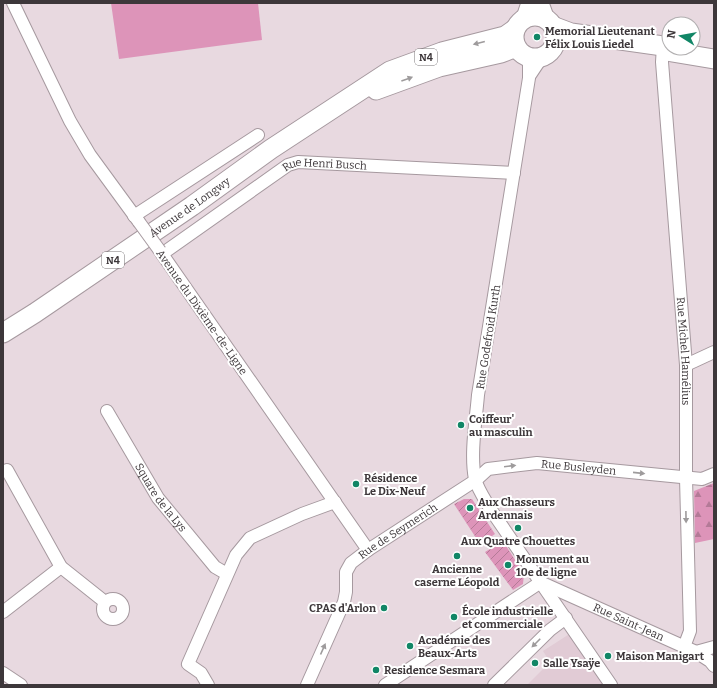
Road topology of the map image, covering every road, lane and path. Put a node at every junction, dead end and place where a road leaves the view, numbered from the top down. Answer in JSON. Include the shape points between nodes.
{"nodes":[{"id":1,"x":13,"y":3,"type":"edge"},
{"id":2,"x":546,"y":16,"type":"edge"},
{"id":3,"x":530,"y":42,"type":"edge"},
{"id":4,"x":661,"y":50,"type":"edge"},
{"id":5,"x":661,"y":50,"type":"edge"},
{"id":6,"x":666,"y":56,"type":"edge"},
{"id":7,"x":696,"y":56,"type":"edge"},
{"id":8,"x":714,"y":59,"type":"edge"},
{"id":9,"x":258,"y":135,"type":"dead end"},
{"id":10,"x":514,"y":173,"type":"junction"},
{"id":11,"x":136,"y":219,"type":"junction"},
{"id":12,"x":161,"y":252,"type":"junction"},
{"id":13,"x":35,"y":313,"type":"junction"},
{"id":14,"x":3,"y":333,"type":"edge"},
{"id":15,"x":3,"y":337,"type":"edge"},
{"id":16,"x":714,"y":352,"type":"edge"},
{"id":17,"x":686,"y":366,"type":"junction"},
{"id":18,"x":107,"y":411,"type":"dead end"},
{"id":19,"x":7,"y":470,"type":"dead end"},
{"id":20,"x":714,"y":474,"type":"edge"},
{"id":21,"x":686,"y":478,"type":"junction"},
{"id":22,"x":476,"y":480,"type":"junction"},
{"id":23,"x":335,"y":502,"type":"junction"},
{"id":24,"x":368,"y":550,"type":"junction"},
{"id":25,"x":61,"y":567,"type":"junction"},
{"id":26,"x":227,"y":574,"type":"junction"},
{"id":27,"x":541,"y":582,"type":"junction"},
{"id":28,"x":105,"y":602,"type":"dead end"},
{"id":29,"x":3,"y":612,"type":"edge"},
{"id":30,"x":566,"y":618,"type":"junction"},
{"id":31,"x":684,"y":647,"type":"junction"},
{"id":32,"x":714,"y":647,"type":"edge"},
{"id":33,"x":696,"y":652,"type":"junction"},
{"id":34,"x":714,"y":666,"type":"edge"},
{"id":35,"x":3,"y":673,"type":"edge"},
{"id":36,"x":398,"y":682,"type":"edge"},
{"id":37,"x":21,"y":685,"type":"edge"},
{"id":38,"x":208,"y":685,"type":"edge"},
{"id":39,"x":307,"y":685,"type":"edge"},
{"id":40,"x":385,"y":685,"type":"edge"},
{"id":41,"x":494,"y":685,"type":"edge"},
{"id":42,"x":611,"y":685,"type":"edge"}],
"edges":[{"from":1,"to":11,"type":"street","name":"Avenue du Dixième-de-Ligne","via":[[70,121],[90,155]]},
{"from":2,"to":3,"type":"main road","number":"N4","via":[[532,15]]},
{"from":2,"to":3,"type":"main road","via":[[557,38]]},
{"from":2,"to":5,"type":"main road","name":"Avenue de Longwy","number":"N4","via":[[571,32]]},
{"from":3,"to":4,"type":"main road","name":"Avenue de Longwy","number":"N4","via":[[581,42]]},
{"from":3,"to":10,"type":"street","name":"Rue Godefroid Kurth"},
{"from":3,"to":13,"type":"main road","name":"Avenue de Longwy","number":"N4","via":[[500,53],[440,67],[334,107]]},
{"from":6,"to":17,"type":"street","name":"Rue Michel Hamélius"},
{"from":7,"to":8,"type":"main road","name":"Avenue de Longwy","number":"N4"},
{"from":9,"to":11,"type":"street"},
{"from":10,"to":12,"type":"street","name":"Rue Henri Busch","via":[[294,163]]},
{"from":10,"to":22,"type":"street","name":"Rue Godefroid Kurth","via":[[478,395],[474,432]]},
{"from":11,"to":12,"type":"street","name":"Avenue du Dixième-de-Ligne","bridge":true},
{"from":12,"to":23,"type":"street","name":"Avenue du Dixième-de-Ligne"},
{"from":13,"to":14,"type":"main road","number":"N4"},
{"from":13,"to":15,"type":"main road","number":"N4"},
{"from":16,"to":17,"type":"street"},
{"from":17,"to":21,"type":"street","name":"Rue Michel Hamélius"},
{"from":18,"to":26,"type":"street","name":"Square de la Lys","via":[[158,498],[215,567]]},
{"from":19,"to":25,"type":"street"},
{"from":20,"to":21,"type":"street","name":"Rue Busleyden","via":[[702,479]]},
{"from":22,"to":21,"type":"street","name":"Rue Busleyden","one_way":true,"via":[[488,469],[537,463]]},
{"from":21,"to":31,"type":"street","name":"Rue Michel Hamélius","one_way":true,"via":[[690,631]]},
{"from":22,"to":24,"type":"street","name":"Rue de Seymerich"},
{"from":22,"to":27,"type":"street","name":"Rue Godefroid Kurth","via":[[491,510]]},
{"from":23,"to":24,"type":"street","name":"Avenue du Dixième-de-Ligne"},
{"from":23,"to":26,"type":"street","via":[[250,538],[236,555]]},
{"from":39,"to":24,"type":"street","name":"Rue de Seymerich","one_way":true,"via":[[344,602],[346,572],[351,563]]},
{"from":25,"to":28,"type":"street"},
{"from":25,"to":29,"type":"street"},
{"from":26,"to":38,"type":"street","via":[[188,664],[201,673]]},
{"from":27,"to":30,"type":"street","name":"Rue Godefroid Kurth"},
{"from":27,"to":31,"type":"street","name":"Rue Saint-Jean"},
{"from":27,"to":36,"type":"street"},
{"from":30,"to":41,"type":"street","one_way":true,"via":[[550,630]]},
{"from":30,"to":42,"type":"street","name":"Rue Godefroid Kurth"},
{"from":31,"to":33,"type":"street","name":"Rue Saint-Jean"},
{"from":32,"to":33,"type":"street"},
{"from":33,"to":34,"type":"street","name":"Rue Saint-Jean"},
{"from":35,"to":37,"type":"street"},
{"from":36,"to":40,"type":"street"}]}
